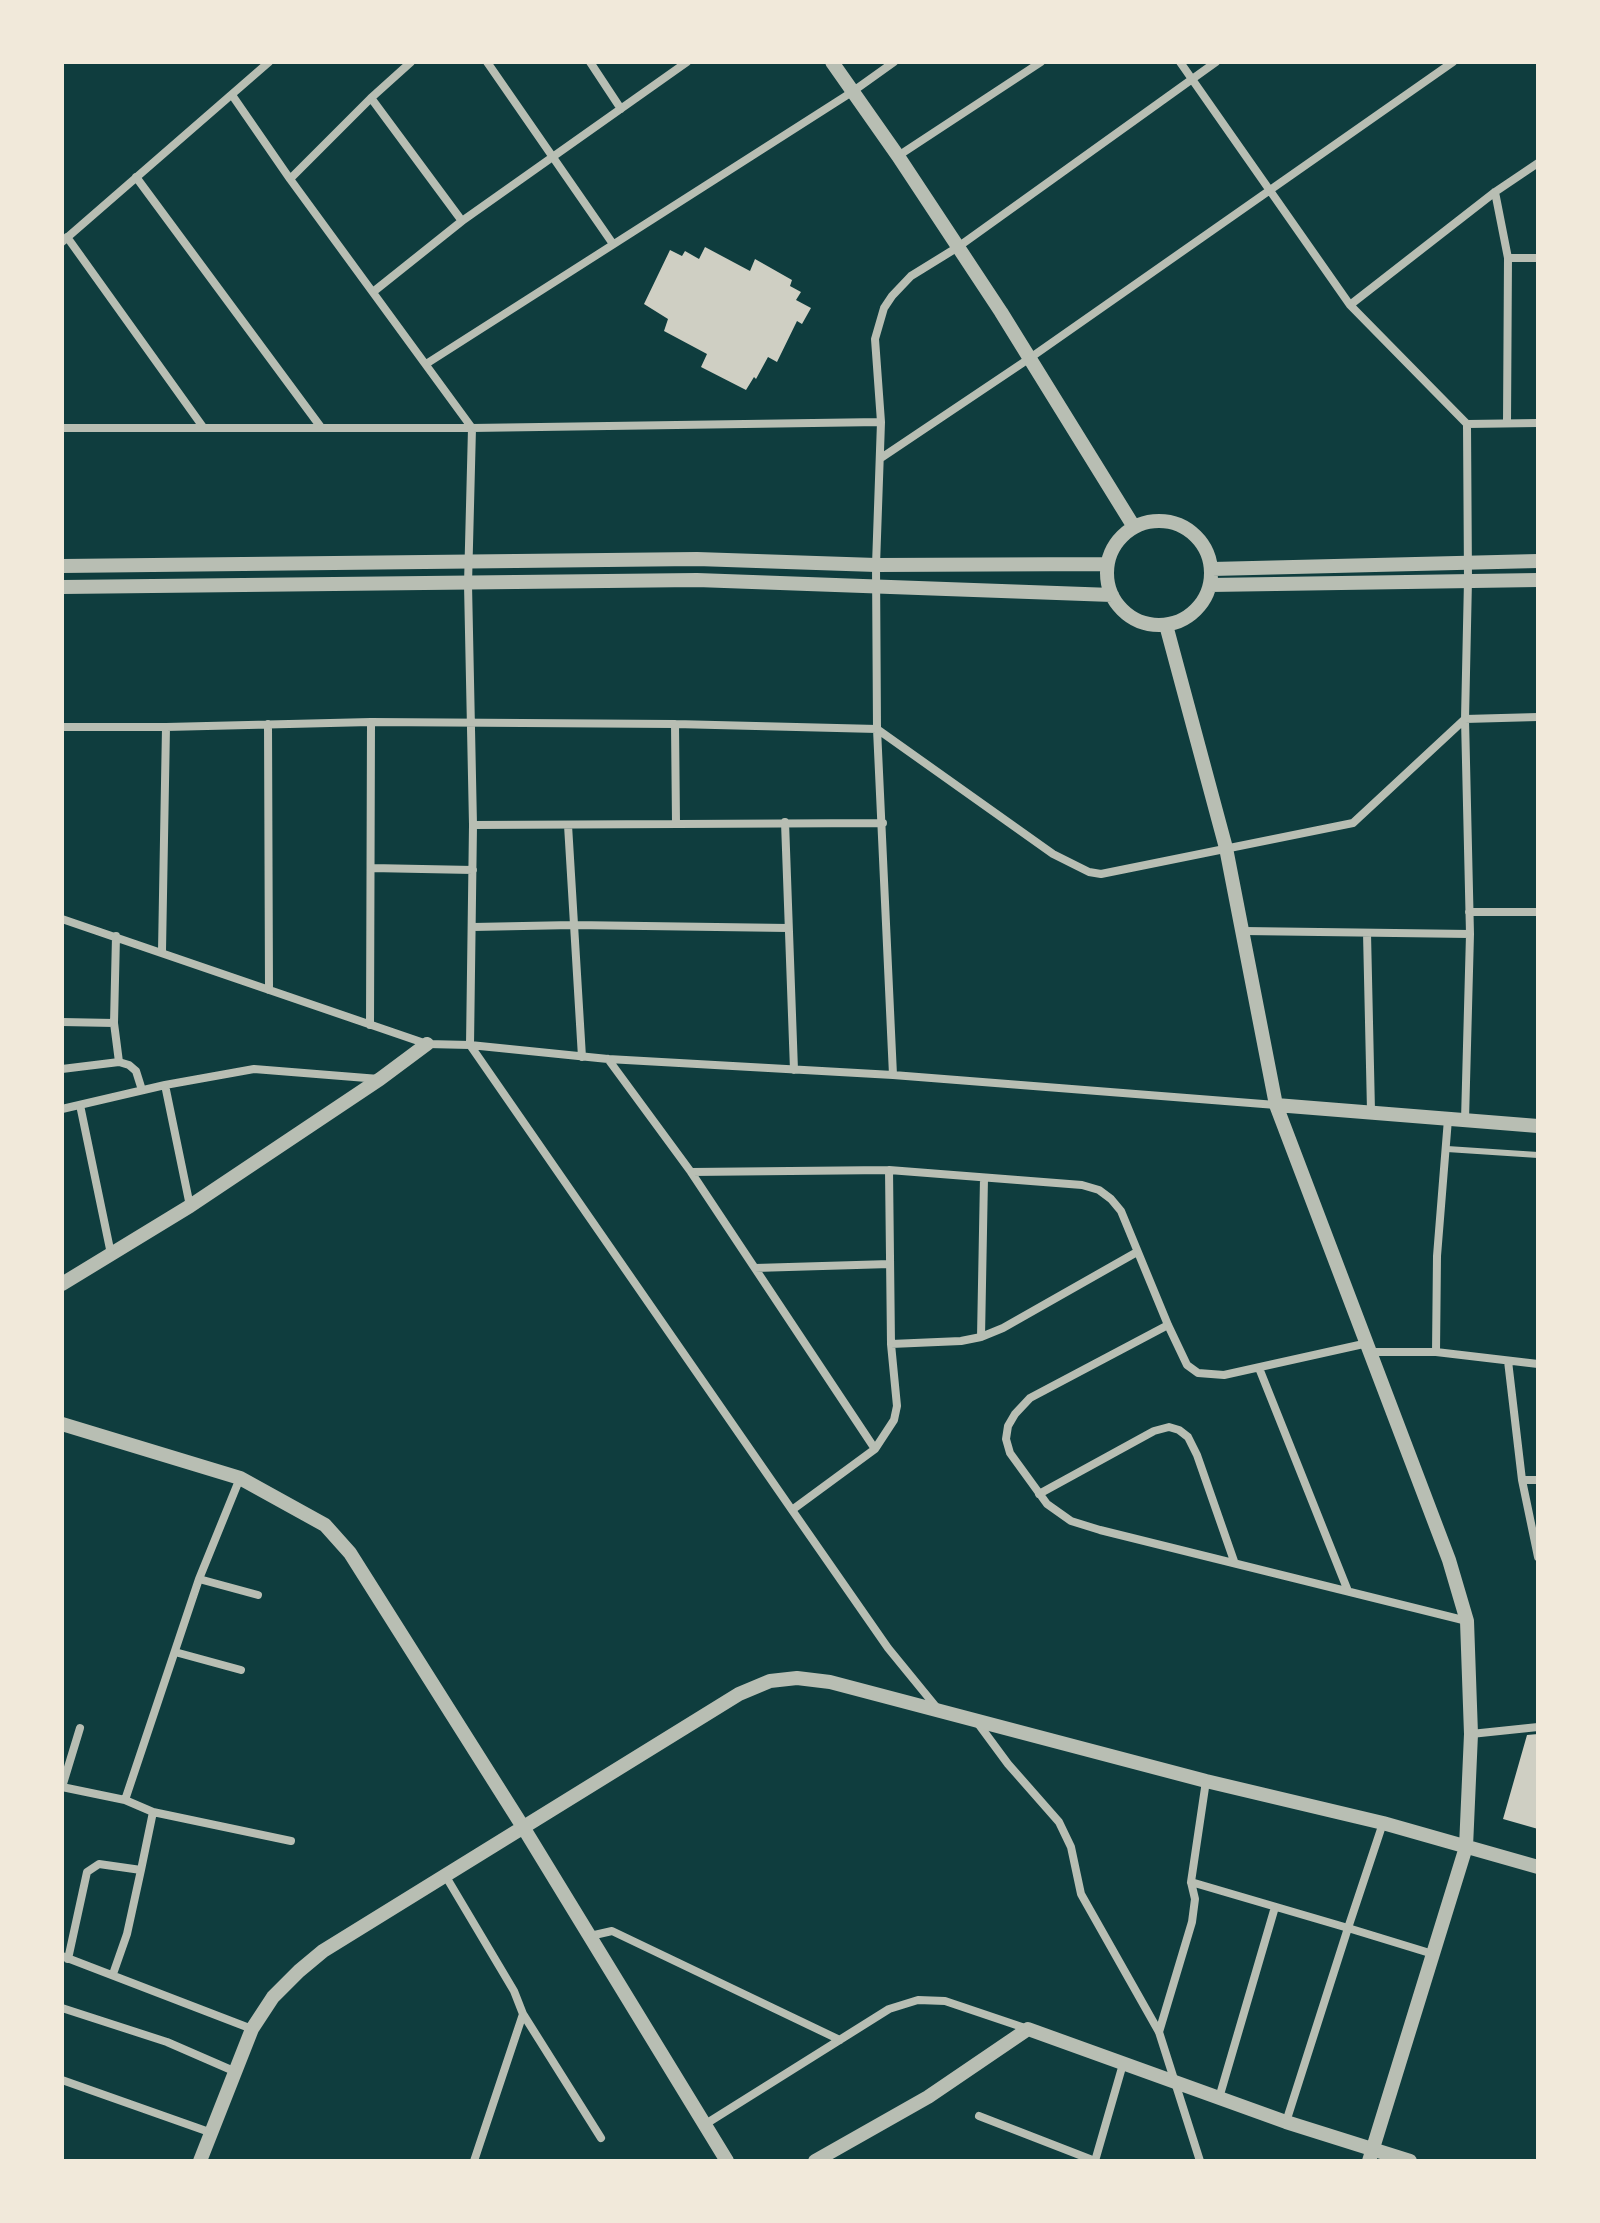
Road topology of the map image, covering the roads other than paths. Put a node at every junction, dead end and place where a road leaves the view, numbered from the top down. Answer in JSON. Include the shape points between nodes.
{"nodes":[{"id":1,"x":269,"y":62,"type":"edge"},
{"id":2,"x":411,"y":62,"type":"edge"},
{"id":3,"x":487,"y":62,"type":"edge"},
{"id":4,"x":590,"y":62,"type":"edge"},
{"id":5,"x":687,"y":62,"type":"edge"},
{"id":6,"x":832,"y":62,"type":"edge"},
{"id":7,"x":894,"y":62,"type":"edge"},
{"id":8,"x":1041,"y":62,"type":"edge"},
{"id":9,"x":1180,"y":62,"type":"edge"},
{"id":10,"x":1216,"y":62,"type":"edge"},
{"id":11,"x":1453,"y":62,"type":"edge"},
{"id":12,"x":1192,"y":79,"type":"junction"},
{"id":13,"x":852,"y":92,"type":"junction"},
{"id":14,"x":232,"y":95,"type":"junction"},
{"id":15,"x":371,"y":98,"type":"junction"},
{"id":16,"x":621,"y":109,"type":"junction"},
{"id":17,"x":898,"y":156,"type":"junction"},
{"id":18,"x":554,"y":157,"type":"junction"},
{"id":19,"x":1538,"y":163,"type":"edge"},
{"id":20,"x":136,"y":177,"type":"junction"},
{"id":21,"x":290,"y":179,"type":"junction"},
{"id":22,"x":1271,"y":189,"type":"junction"},
{"id":23,"x":1495,"y":192,"type":"junction"},
{"id":24,"x":462,"y":221,"type":"junction"},
{"id":25,"x":65,"y":239,"type":"edge"},
{"id":26,"x":613,"y":244,"type":"junction"},
{"id":27,"x":958,"y":247,"type":"junction"},
{"id":28,"x":1508,"y":258,"type":"junction"},
{"id":29,"x":1538,"y":258,"type":"edge"},
{"id":30,"x":373,"y":292,"type":"junction"},
{"id":31,"x":1350,"y":305,"type":"junction"},
{"id":32,"x":1030,"y":358,"type":"junction"},
{"id":33,"x":426,"y":364,"type":"junction"},
{"id":34,"x":881,"y":422,"type":"junction"},
{"id":35,"x":1507,"y":423,"type":"junction"},
{"id":36,"x":1538,"y":423,"type":"edge"},
{"id":37,"x":1467,"y":424,"type":"junction"},
{"id":38,"x":320,"y":426,"type":"junction"},
{"id":39,"x":203,"y":427,"type":"junction"},
{"id":40,"x":62,"y":428,"type":"edge"},
{"id":41,"x":472,"y":428,"type":"junction"},
{"id":42,"x":881,"y":458,"type":"junction"},
{"id":43,"x":1134,"y":527,"type":"junction"},
{"id":44,"x":1467,"y":561,"type":"junction"},
{"id":45,"x":1538,"y":561,"type":"edge"},
{"id":46,"x":468,"y":562,"type":"junction"},
{"id":47,"x":1107,"y":564,"type":"junction"},
{"id":48,"x":876,"y":565,"type":"junction"},
{"id":49,"x":62,"y":566,"type":"edge"},
{"id":50,"x":1212,"y":569,"type":"junction"},
{"id":51,"x":1468,"y":580,"type":"junction"},
{"id":52,"x":1538,"y":580,"type":"edge"},
{"id":53,"x":468,"y":584,"type":"junction"},
{"id":54,"x":1210,"y":585,"type":"junction"},
{"id":55,"x":877,"y":586,"type":"junction"},
{"id":56,"x":62,"y":587,"type":"edge"},
{"id":57,"x":1112,"y":595,"type":"junction"},
{"id":58,"x":1166,"y":625,"type":"junction"},
{"id":59,"x":1538,"y":717,"type":"edge"},
{"id":60,"x":1465,"y":719,"type":"junction"},
{"id":61,"x":371,"y":722,"type":"junction"},
{"id":62,"x":471,"y":723,"type":"junction"},
{"id":63,"x":268,"y":724,"type":"junction"},
{"id":64,"x":675,"y":724,"type":"junction"},
{"id":65,"x":62,"y":727,"type":"edge"},
{"id":66,"x":166,"y":727,"type":"junction"},
{"id":67,"x":877,"y":729,"type":"junction"},
{"id":68,"x":785,"y":822,"type":"junction"},
{"id":69,"x":676,"y":823,"type":"junction"},
{"id":70,"x":883,"y":823,"type":"junction"},
{"id":71,"x":473,"y":825,"type":"junction"},
{"id":72,"x":568,"y":825,"type":"junction"},
{"id":73,"x":1226,"y":848,"type":"junction"},
{"id":74,"x":371,"y":868,"type":"junction"},
{"id":75,"x":473,"y":870,"type":"junction"},
{"id":76,"x":1469,"y":912,"type":"junction"},
{"id":77,"x":1538,"y":912,"type":"edge"},
{"id":78,"x":62,"y":919,"type":"edge"},
{"id":79,"x":573,"y":925,"type":"junction"},
{"id":80,"x":473,"y":927,"type":"junction"},
{"id":81,"x":788,"y":928,"type":"junction"},
{"id":82,"x":1244,"y":931,"type":"junction"},
{"id":83,"x":1367,"y":933,"type":"junction"},
{"id":84,"x":1470,"y":934,"type":"junction"},
{"id":85,"x":116,"y":936,"type":"junction"},
{"id":86,"x":162,"y":951,"type":"junction"},
{"id":87,"x":269,"y":990,"type":"junction"},
{"id":88,"x":62,"y":1022,"type":"edge"},
{"id":89,"x":114,"y":1023,"type":"junction"},
{"id":90,"x":370,"y":1025,"type":"junction"},
{"id":91,"x":427,"y":1044,"type":"junction"},
{"id":92,"x":470,"y":1045,"type":"junction"},
{"id":93,"x":582,"y":1057,"type":"junction"},
{"id":94,"x":608,"y":1059,"type":"junction"},
{"id":95,"x":119,"y":1062,"type":"junction"},
{"id":96,"x":62,"y":1069,"type":"edge"},
{"id":97,"x":794,"y":1070,"type":"junction"},
{"id":98,"x":893,"y":1075,"type":"junction"},
{"id":99,"x":380,"y":1079,"type":"junction"},
{"id":100,"x":165,"y":1085,"type":"junction"},
{"id":101,"x":142,"y":1090,"type":"junction"},
{"id":102,"x":80,"y":1105,"type":"junction"},
{"id":103,"x":1276,"y":1105,"type":"junction"},
{"id":104,"x":62,"y":1109,"type":"edge"},
{"id":105,"x":1371,"y":1111,"type":"junction"},
{"id":106,"x":1448,"y":1119,"type":"junction"},
{"id":107,"x":1465,"y":1120,"type":"junction"},
{"id":108,"x":1538,"y":1126,"type":"edge"},
{"id":109,"x":1447,"y":1149,"type":"junction"},
{"id":110,"x":1538,"y":1155,"type":"edge"},
{"id":111,"x":889,"y":1170,"type":"junction"},
{"id":112,"x":691,"y":1172,"type":"junction"},
{"id":113,"x":984,"y":1178,"type":"junction"},
{"id":114,"x":190,"y":1206,"type":"junction"},
{"id":115,"x":1137,"y":1252,"type":"junction"},
{"id":116,"x":111,"y":1254,"type":"junction"},
{"id":117,"x":890,"y":1264,"type":"junction"},
{"id":118,"x":755,"y":1268,"type":"junction"},
{"id":119,"x":62,"y":1284,"type":"edge"},
{"id":120,"x":1168,"y":1325,"type":"junction"},
{"id":121,"x":981,"y":1337,"type":"junction"},
{"id":122,"x":891,"y":1344,"type":"junction"},
{"id":123,"x":1369,"y":1348,"type":"junction"},
{"id":124,"x":1436,"y":1352,"type":"junction"},
{"id":125,"x":1508,"y":1361,"type":"junction"},
{"id":126,"x":1538,"y":1364,"type":"edge"},
{"id":127,"x":1259,"y":1368,"type":"junction"},
{"id":128,"x":62,"y":1424,"type":"edge"},
{"id":129,"x":875,"y":1449,"type":"junction"},
{"id":130,"x":240,"y":1478,"type":"junction"},
{"id":131,"x":1522,"y":1480,"type":"junction"},
{"id":132,"x":1538,"y":1480,"type":"edge"},
{"id":133,"x":1039,"y":1494,"type":"junction"},
{"id":134,"x":792,"y":1510,"type":"junction"},
{"id":135,"x":1538,"y":1557,"type":"edge"},
{"id":136,"x":1234,"y":1561,"type":"junction"},
{"id":137,"x":199,"y":1579,"type":"junction"},
{"id":138,"x":1348,"y":1591,"type":"junction"},
{"id":139,"x":258,"y":1595,"type":"dead end"},
{"id":140,"x":1467,"y":1621,"type":"junction"},
{"id":141,"x":175,"y":1652,"type":"junction"},
{"id":142,"x":241,"y":1670,"type":"dead end"},
{"id":143,"x":938,"y":1709,"type":"junction"},
{"id":144,"x":974,"y":1719,"type":"junction"},
{"id":145,"x":1538,"y":1727,"type":"edge"},
{"id":146,"x":80,"y":1728,"type":"dead end"},
{"id":147,"x":1471,"y":1734,"type":"junction"},
{"id":148,"x":1206,"y":1781,"type":"junction"},
{"id":149,"x":62,"y":1787,"type":"edge"},
{"id":150,"x":125,"y":1800,"type":"junction"},
{"id":151,"x":153,"y":1812,"type":"junction"},
{"id":152,"x":1383,"y":1823,"type":"junction"},
{"id":153,"x":523,"y":1827,"type":"junction"},
{"id":154,"x":291,"y":1841,"type":"dead end"},
{"id":155,"x":1466,"y":1847,"type":"junction"},
{"id":156,"x":1538,"y":1867,"type":"edge"},
{"id":157,"x":141,"y":1870,"type":"junction"},
{"id":158,"x":445,"y":1875,"type":"junction"},
{"id":159,"x":1191,"y":1882,"type":"junction"},
{"id":160,"x":1275,"y":1907,"type":"junction"},
{"id":161,"x":1348,"y":1928,"type":"junction"},
{"id":162,"x":589,"y":1936,"type":"junction"},
{"id":163,"x":1433,"y":1954,"type":"junction"},
{"id":164,"x":65,"y":1958,"type":"edge"},
{"id":165,"x":113,"y":1974,"type":"junction"},
{"id":166,"x":62,"y":2008,"type":"edge"},
{"id":167,"x":523,"y":2014,"type":"junction"},
{"id":168,"x":252,"y":2029,"type":"junction"},
{"id":169,"x":1028,"y":2029,"type":"junction"},
{"id":170,"x":1159,"y":2032,"type":"junction"},
{"id":171,"x":840,"y":2040,"type":"junction"},
{"id":172,"x":1123,"y":2064,"type":"junction"},
{"id":173,"x":236,"y":2072,"type":"junction"},
{"id":174,"x":62,"y":2080,"type":"edge"},
{"id":175,"x":1175,"y":2084,"type":"junction"},
{"id":176,"x":1219,"y":2098,"type":"junction"},
{"id":177,"x":979,"y":2116,"type":"dead end"},
{"id":178,"x":1286,"y":2122,"type":"junction"},
{"id":179,"x":704,"y":2125,"type":"junction"},
{"id":180,"x":212,"y":2133,"type":"junction"},
{"id":181,"x":601,"y":2138,"type":"dead end"},
{"id":182,"x":1371,"y":2156,"type":"edge"},
{"id":183,"x":200,"y":2161,"type":"edge"},
{"id":184,"x":474,"y":2161,"type":"edge"},
{"id":185,"x":727,"y":2161,"type":"edge"},
{"id":186,"x":815,"y":2161,"type":"edge"},
{"id":187,"x":1095,"y":2161,"type":"edge"},
{"id":188,"x":1200,"y":2161,"type":"edge"},
{"id":189,"x":1410,"y":2161,"type":"edge"}],
"edges":[{"from":1,"to":14,"type":"street"},
{"from":2,"to":15,"type":"street"},
{"from":3,"to":18,"type":"street"},
{"from":4,"to":16,"type":"street"},
{"from":5,"to":16,"type":"street"},
{"from":6,"to":13,"type":"street"},
{"from":7,"to":13,"type":"street"},
{"from":8,"to":17,"type":"street"},
{"from":9,"to":12,"type":"street"},
{"from":10,"to":12,"type":"street"},
{"from":11,"to":22,"type":"street"},
{"from":12,"to":22,"type":"street"},
{"from":12,"to":27,"type":"street"},
{"from":13,"to":17,"type":"street"},
{"from":13,"to":26,"type":"street"},
{"from":14,"to":20,"type":"street"},
{"from":14,"to":21,"type":"street"},
{"from":15,"to":21,"type":"street"},
{"from":15,"to":24,"type":"street"},
{"from":16,"to":18,"type":"street"},
{"from":17,"to":27,"type":"street"},
{"from":18,"to":24,"type":"street"},
{"from":18,"to":26,"type":"street"},
{"from":19,"to":23,"type":"street"},
{"from":20,"to":25,"type":"street"},
{"from":20,"to":38,"type":"street"},
{"from":21,"to":30,"type":"street"},
{"from":22,"to":31,"type":"street"},
{"from":22,"to":32,"type":"street"},
{"from":23,"to":28,"type":"street"},
{"from":23,"to":31,"type":"street"},
{"from":24,"to":30,"type":"street"},
{"from":25,"to":39,"type":"street"},
{"from":26,"to":33,"type":"street"},
{"from":27,"to":32,"type":"street"},
{"from":27,"to":34,"type":"street","via":[[911,276],[884,308],[875,339]]},
{"from":28,"to":29,"type":"street"},
{"from":28,"to":35,"type":"street"},
{"from":30,"to":33,"type":"street"},
{"from":31,"to":37,"type":"street"},
{"from":32,"to":42,"type":"street"},
{"from":32,"to":43,"type":"street"},
{"from":33,"to":41,"type":"street"},
{"from":34,"to":41,"type":"street"},
{"from":34,"to":42,"type":"street"},
{"from":35,"to":36,"type":"street"},
{"from":35,"to":37,"type":"street"},
{"from":37,"to":44,"type":"street"},
{"from":38,"to":39,"type":"street"},
{"from":38,"to":41,"type":"street"},
{"from":39,"to":40,"type":"street"},
{"from":41,"to":46,"type":"street"},
{"from":42,"to":48,"type":"street"},
{"from":43,"to":47,"type":"street","via":[[1121,536]]},
{"from":43,"to":50,"type":"street","via":[[1168,521],[1184,527],[1203,545]]},
{"from":44,"to":45,"type":"street"},
{"from":44,"to":50,"type":"street"},
{"from":44,"to":51,"type":"street"},
{"from":46,"to":48,"type":"street","via":[[697,559]]},
{"from":46,"to":49,"type":"street"},
{"from":46,"to":53,"type":"street"},
{"from":47,"to":48,"type":"street"},
{"from":47,"to":57,"type":"street"},
{"from":48,"to":55,"type":"street"},
{"from":50,"to":54,"type":"street"},
{"from":51,"to":52,"type":"street"},
{"from":51,"to":54,"type":"street"},
{"from":51,"to":60,"type":"street"},
{"from":53,"to":55,"type":"street","via":[[697,580]]},
{"from":53,"to":56,"type":"street"},
{"from":53,"to":62,"type":"street"},
{"from":54,"to":58,"type":"street","via":[[1195,612]]},
{"from":55,"to":57,"type":"street"},
{"from":55,"to":67,"type":"street"},
{"from":57,"to":58,"type":"street","via":[[1134,619]]},
{"from":58,"to":73,"type":"street"},
{"from":59,"to":60,"type":"street"},
{"from":60,"to":73,"type":"street","via":[[1353,823]]},
{"from":60,"to":76,"type":"street"},
{"from":61,"to":62,"type":"street"},
{"from":61,"to":63,"type":"street"},
{"from":61,"to":74,"type":"street"},
{"from":62,"to":64,"type":"street"},
{"from":62,"to":71,"type":"street"},
{"from":63,"to":66,"type":"street"},
{"from":63,"to":87,"type":"street"},
{"from":64,"to":67,"type":"street"},
{"from":64,"to":69,"type":"street"},
{"from":65,"to":66,"type":"street"},
{"from":66,"to":86,"type":"street"},
{"from":67,"to":70,"type":"street"},
{"from":67,"to":73,"type":"street","via":[[1053,854],[1089,872],[1116,873]]},
{"from":68,"to":69,"type":"street"},
{"from":68,"to":70,"type":"street"},
{"from":68,"to":81,"type":"street"},
{"from":69,"to":72,"type":"street"},
{"from":70,"to":98,"type":"street"},
{"from":71,"to":72,"type":"street"},
{"from":71,"to":75,"type":"street"},
{"from":72,"to":79,"type":"street"},
{"from":73,"to":82,"type":"street"},
{"from":74,"to":75,"type":"street"},
{"from":74,"to":90,"type":"street"},
{"from":75,"to":80,"type":"street"},
{"from":76,"to":77,"type":"street"},
{"from":76,"to":84,"type":"street"},
{"from":78,"to":85,"type":"street"},
{"from":79,"to":80,"type":"street"},
{"from":79,"to":81,"type":"street"},
{"from":79,"to":93,"type":"street"},
{"from":80,"to":92,"type":"street"},
{"from":81,"to":97,"type":"street"},
{"from":82,"to":83,"type":"street"},
{"from":82,"to":103,"type":"street"},
{"from":83,"to":84,"type":"street"},
{"from":83,"to":105,"type":"street"},
{"from":84,"to":107,"type":"street"},
{"from":85,"to":86,"type":"street"},
{"from":85,"to":89,"type":"street"},
{"from":86,"to":87,"type":"street"},
{"from":87,"to":90,"type":"street"},
{"from":88,"to":89,"type":"street"},
{"from":89,"to":95,"type":"street"},
{"from":90,"to":91,"type":"street"},
{"from":91,"to":92,"type":"street"},
{"from":91,"to":99,"type":"street"},
{"from":92,"to":93,"type":"street"},
{"from":92,"to":134,"type":"street"},
{"from":93,"to":94,"type":"street"},
{"from":94,"to":97,"type":"street"},
{"from":94,"to":112,"type":"street"},
{"from":95,"to":96,"type":"street"},
{"from":95,"to":101,"type":"street","via":[[136,1071]]},
{"from":97,"to":98,"type":"street"},
{"from":98,"to":103,"type":"street"},
{"from":99,"to":100,"type":"street","via":[[254,1069]]},
{"from":99,"to":114,"type":"street"},
{"from":100,"to":101,"type":"street"},
{"from":100,"to":114,"type":"street"},
{"from":101,"to":102,"type":"street"},
{"from":102,"to":104,"type":"street"},
{"from":102,"to":116,"type":"street"},
{"from":103,"to":105,"type":"street"},
{"from":103,"to":123,"type":"street"},
{"from":105,"to":106,"type":"street"},
{"from":106,"to":107,"type":"street"},
{"from":106,"to":109,"type":"street"},
{"from":107,"to":108,"type":"street"},
{"from":109,"to":110,"type":"lane"},
{"from":109,"to":124,"type":"street","via":[[1437,1256]]},
{"from":111,"to":112,"type":"street"},
{"from":111,"to":113,"type":"street"},
{"from":111,"to":117,"type":"street"},
{"from":112,"to":118,"type":"street"},
{"from":113,"to":115,"type":"street","via":[[1099,1190],[1121,1211]]},
{"from":113,"to":121,"type":"street"},
{"from":114,"to":116,"type":"street"},
{"from":115,"to":120,"type":"street"},
{"from":115,"to":121,"type":"street"},
{"from":116,"to":119,"type":"street"},
{"from":117,"to":118,"type":"street"},
{"from":117,"to":122,"type":"street"},
{"from":118,"to":129,"type":"street"},
{"from":120,"to":127,"type":"street","via":[[1187,1365],[1198,1373],[1224,1375]]},
{"from":120,"to":133,"type":"street","via":[[1030,1398],[1015,1414],[1006,1439],[1010,1453]]},
{"from":121,"to":122,"type":"street"},
{"from":122,"to":129,"type":"street","via":[[897,1406],[889,1432]]},
{"from":123,"to":124,"type":"street"},
{"from":123,"to":127,"type":"street"},
{"from":123,"to":140,"type":"street"},
{"from":124,"to":125,"type":"street"},
{"from":125,"to":126,"type":"street"},
{"from":125,"to":131,"type":"street"},
{"from":127,"to":138,"type":"street"},
{"from":128,"to":130,"type":"street"},
{"from":129,"to":134,"type":"street"},
{"from":130,"to":137,"type":"street"},
{"from":130,"to":153,"type":"street","via":[[325,1525],[350,1553]]},
{"from":131,"to":132,"type":"street"},
{"from":131,"to":135,"type":"street"},
{"from":133,"to":136,"type":"street","via":[[1071,1521]]},
{"from":133,"to":136,"type":"street","via":[[1154,1431],[1179,1430],[1197,1455]]},
{"from":134,"to":143,"type":"street","via":[[888,1648]]},
{"from":136,"to":138,"type":"street"},
{"from":137,"to":139,"type":"street"},
{"from":137,"to":141,"type":"street"},
{"from":138,"to":140,"type":"street"},
{"from":140,"to":147,"type":"street"},
{"from":141,"to":142,"type":"street"},
{"from":141,"to":150,"type":"street"},
{"from":143,"to":144,"type":"street"},
{"from":143,"to":153,"type":"street","via":[[830,1682],[770,1681],[739,1694]]},
{"from":144,"to":148,"type":"street"},
{"from":144,"to":170,"type":"street","via":[[1059,1822],[1071,1847],[1081,1894]]},
{"from":145,"to":147,"type":"street"},
{"from":146,"to":149,"type":"street"},
{"from":147,"to":155,"type":"street"},
{"from":148,"to":152,"type":"street"},
{"from":148,"to":159,"type":"street"},
{"from":149,"to":150,"type":"street"},
{"from":150,"to":151,"type":"street"},
{"from":151,"to":154,"type":"street"},
{"from":151,"to":157,"type":"street"},
{"from":152,"to":155,"type":"street"},
{"from":152,"to":161,"type":"street"},
{"from":153,"to":158,"type":"street"},
{"from":153,"to":162,"type":"street"},
{"from":155,"to":156,"type":"street"},
{"from":155,"to":163,"type":"street"},
{"from":157,"to":164,"type":"street","via":[[99,1864],[87,1872]]},
{"from":157,"to":165,"type":"street"},
{"from":158,"to":167,"type":"street"},
{"from":158,"to":168,"type":"street","via":[[323,1951],[273,1997]]},
{"from":159,"to":160,"type":"street"},
{"from":159,"to":170,"type":"street","via":[[1192,1922]]},
{"from":160,"to":161,"type":"street"},
{"from":160,"to":176,"type":"street"},
{"from":161,"to":163,"type":"street"},
{"from":161,"to":178,"type":"street"},
{"from":162,"to":171,"type":"street","via":[[612,1931]]},
{"from":162,"to":179,"type":"street"},
{"from":163,"to":182,"type":"street"},
{"from":164,"to":165,"type":"street"},
{"from":165,"to":168,"type":"street"},
{"from":166,"to":173,"type":"street"},
{"from":167,"to":181,"type":"street"},
{"from":167,"to":184,"type":"street"},
{"from":168,"to":173,"type":"street"},
{"from":169,"to":171,"type":"street","via":[[945,2001],[918,2000],[889,2009]]},
{"from":169,"to":172,"type":"street"},
{"from":169,"to":186,"type":"street","via":[[928,2097]]},
{"from":170,"to":175,"type":"street"},
{"from":171,"to":179,"type":"street"},
{"from":172,"to":175,"type":"street"},
{"from":172,"to":187,"type":"street"},
{"from":173,"to":180,"type":"street"},
{"from":174,"to":180,"type":"street"},
{"from":175,"to":176,"type":"street"},
{"from":175,"to":188,"type":"street"},
{"from":176,"to":178,"type":"street"},
{"from":177,"to":187,"type":"street"},
{"from":178,"to":182,"type":"street"},
{"from":179,"to":185,"type":"street"},
{"from":180,"to":183,"type":"street"},
{"from":182,"to":189,"type":"street"}]}
